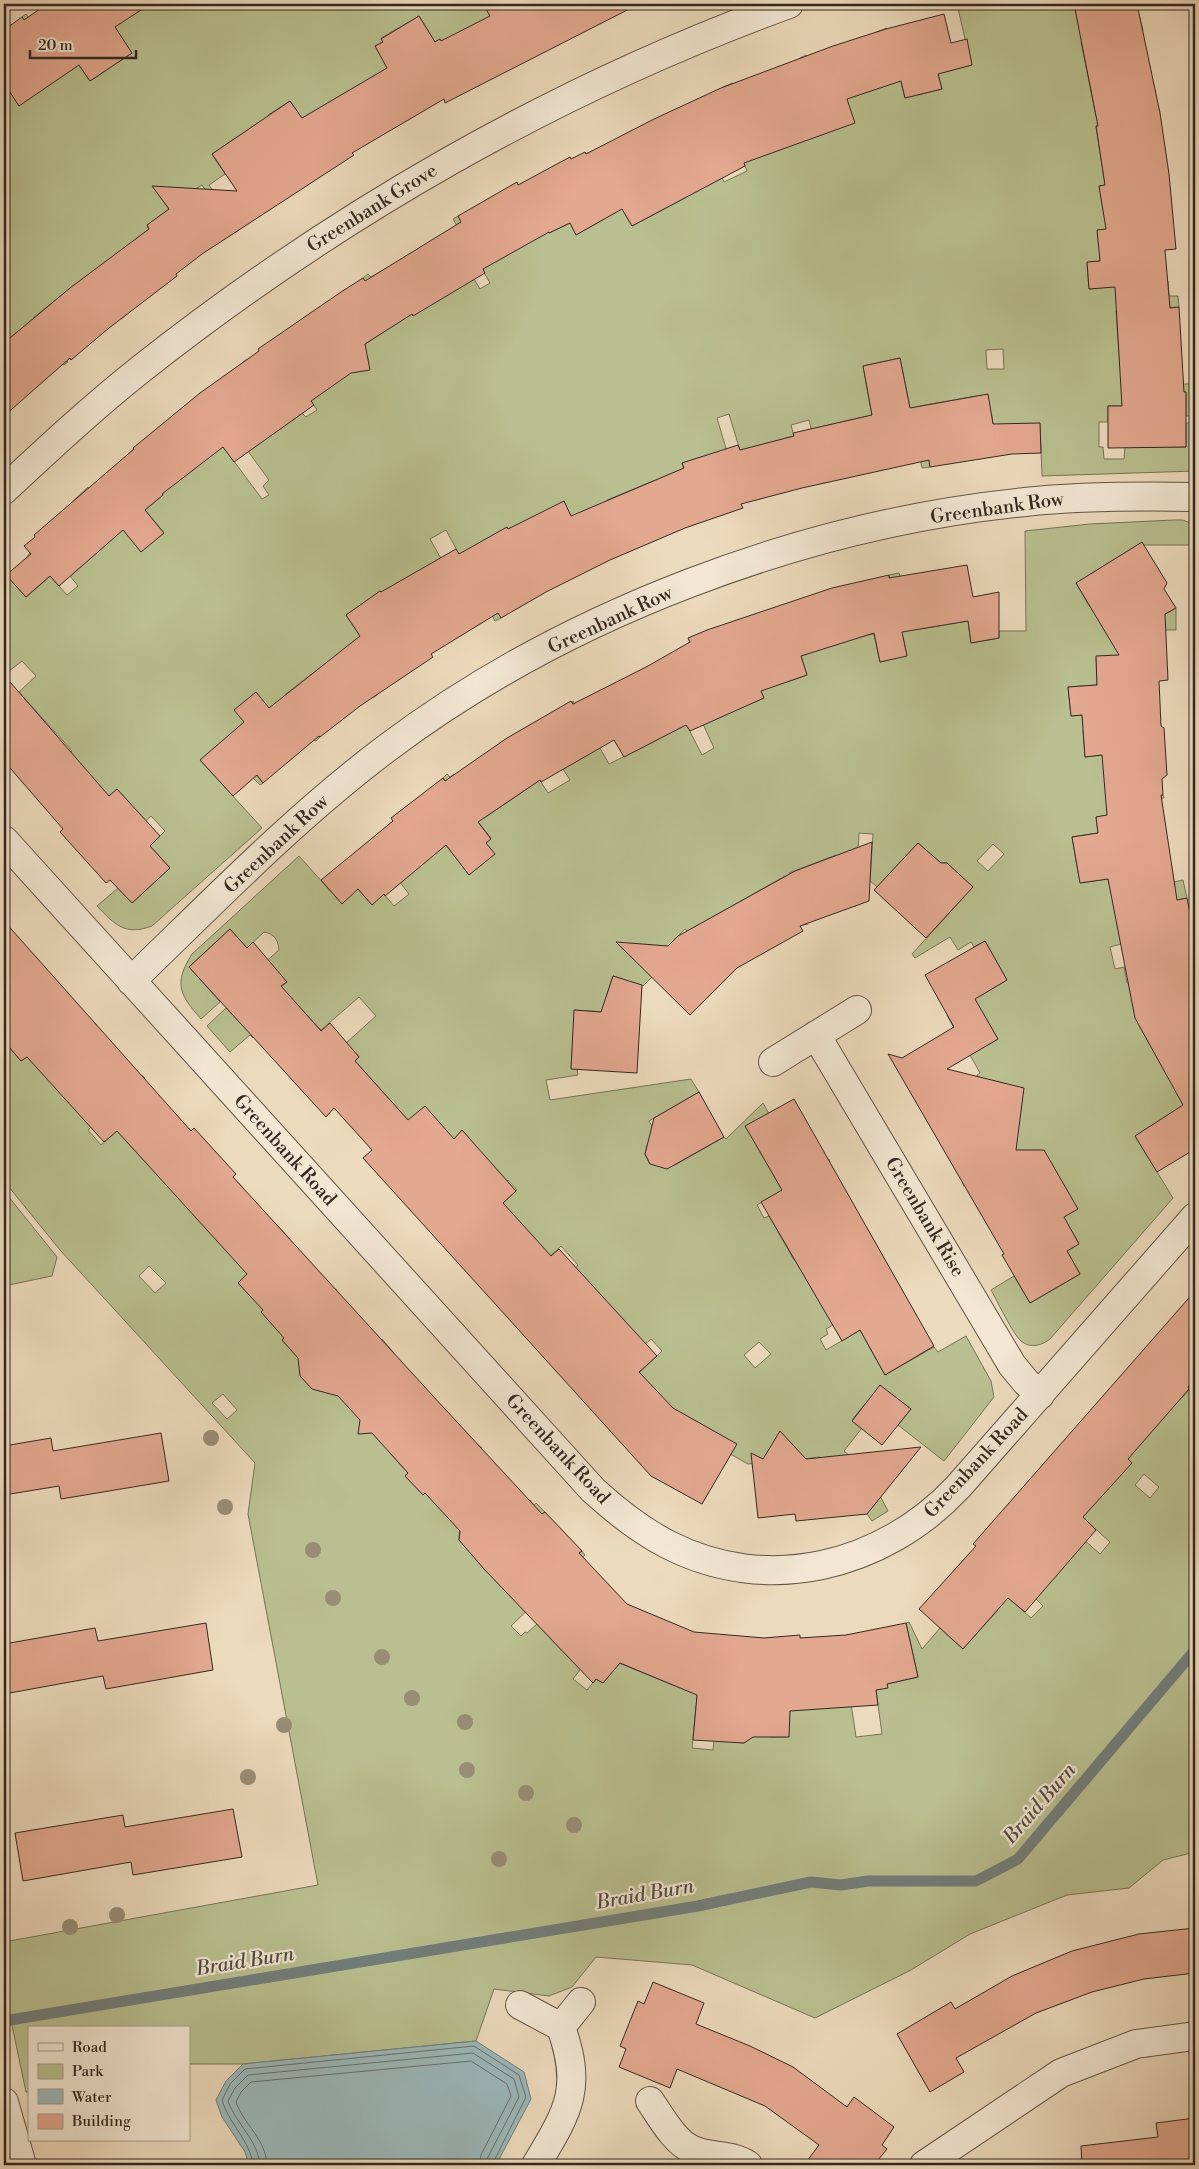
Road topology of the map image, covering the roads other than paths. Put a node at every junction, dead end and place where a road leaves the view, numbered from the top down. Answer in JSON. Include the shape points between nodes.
{"nodes":[{"id":1,"x":789,"y":4,"type":"edge"},
{"id":2,"x":4,"y":490,"type":"edge"},
{"id":3,"x":1195,"y":497,"type":"edge"},
{"id":4,"x":4,"y":840,"type":"edge"},
{"id":5,"x":131,"y":981,"type":"junction"},
{"id":6,"x":857,"y":1010,"type":"dead end"},
{"id":7,"x":816,"y":1035,"type":"junction"},
{"id":8,"x":773,"y":1062,"type":"dead end"},
{"id":9,"x":1195,"y":1217,"type":"edge"},
{"id":10,"x":1040,"y":1395,"type":"junction"},
{"id":11,"x":581,"y":2002,"type":"dead end"},
{"id":12,"x":520,"y":2005,"type":"dead end"},
{"id":13,"x":561,"y":2027,"type":"junction"},
{"id":14,"x":1195,"y":2036,"type":"edge"},
{"id":15,"x":650,"y":2101,"type":"dead end"},
{"id":16,"x":4,"y":2102,"type":"edge"},
{"id":17,"x":689,"y":2158,"type":"edge"},
{"id":18,"x":22,"y":2165,"type":"edge"},
{"id":19,"x":536,"y":2165,"type":"edge"},
{"id":20,"x":748,"y":2165,"type":"edge"},
{"id":21,"x":924,"y":2165,"type":"edge"}],
"edges":[{"from":1,"to":2,"type":"street","name":"Greenbank Grove","via":[[688,43],[576,95],[473,148],[372,206],[289,260],[154,359],[75,424]]},
{"from":3,"to":5,"type":"street","name":"Greenbank Row","via":[[1023,502],[854,532],[744,564],[586,628],[483,683],[388,747],[302,818]]},
{"from":4,"to":5,"type":"street","name":"Greenbank Road"},
{"from":5,"to":10,"type":"street","name":"Greenbank Road","via":[[593,1490],[620,1513],[666,1543],[708,1560],[765,1570],[799,1569],[854,1557],[898,1537],[941,1505]]},
{"from":6,"to":7,"type":"street"},
{"from":7,"to":8,"type":"street"},
{"from":7,"to":10,"type":"street","name":"Greenbank Rise","via":[[1012,1365]]},
{"from":9,"to":10,"type":"street","name":"Greenbank Road"},
{"from":11,"to":13,"type":"street"},
{"from":12,"to":13,"type":"street"},
{"from":13,"to":19,"type":"street","via":[[570,2053],[573,2082],[569,2105]]},
{"from":14,"to":21,"type":"street","via":[[1136,2044],[1061,2073]]},
{"from":15,"to":17,"type":"street"},
{"from":16,"to":18,"type":"street"},
{"from":17,"to":20,"type":"street","via":[[738,2159]]}]}
